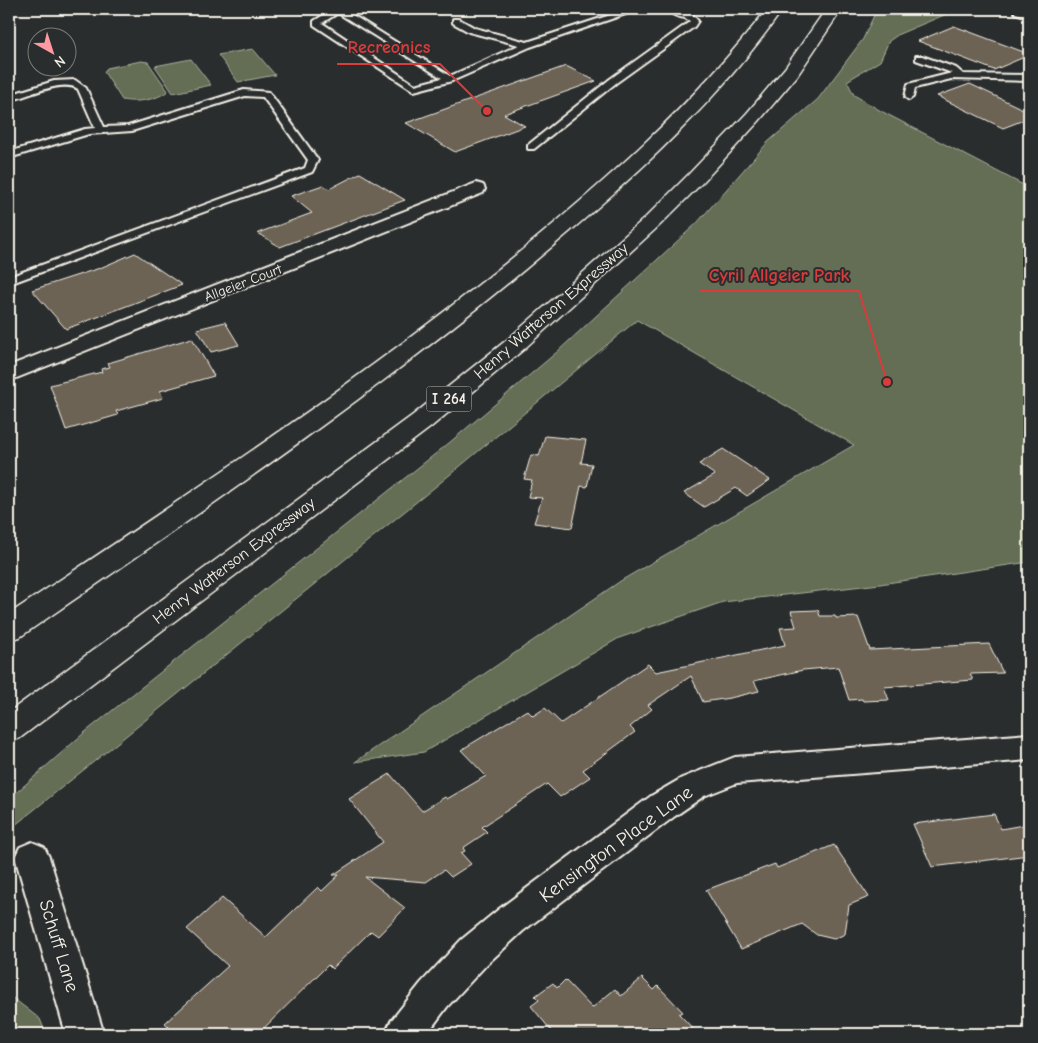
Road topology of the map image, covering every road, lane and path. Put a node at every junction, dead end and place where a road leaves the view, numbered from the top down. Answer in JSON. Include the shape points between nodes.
{"nodes":[{"id":1,"x":338,"y":9,"type":"edge"},
{"id":2,"x":607,"y":9,"type":"edge"},
{"id":3,"x":636,"y":9,"type":"edge"},
{"id":4,"x":775,"y":9,"type":"edge"},
{"id":5,"x":834,"y":9,"type":"edge"},
{"id":6,"x":680,"y":11,"type":"edge"},
{"id":7,"x":617,"y":14,"type":"junction"},
{"id":8,"x":456,"y":21,"type":"dead end"},
{"id":9,"x":526,"y":45,"type":"junction"},
{"id":10,"x":919,"y":58,"type":"dead end"},
{"id":11,"x":962,"y":77,"type":"junction"},
{"id":12,"x":449,"y":78,"type":"junction"},
{"id":13,"x":1029,"y":78,"type":"edge"},
{"id":14,"x":9,"y":98,"type":"edge"},
{"id":15,"x":908,"y":98,"type":"dead end"},
{"id":16,"x":101,"y":130,"type":"junction"},
{"id":17,"x":531,"y":147,"type":"dead end"},
{"id":18,"x":9,"y":155,"type":"edge"},
{"id":19,"x":476,"y":189,"type":"dead end"},
{"id":20,"x":9,"y":281,"type":"edge"},
{"id":21,"x":9,"y":374,"type":"edge"},
{"id":22,"x":9,"y":629,"type":"edge"},
{"id":23,"x":9,"y":729,"type":"edge"},
{"id":24,"x":1029,"y":747,"type":"edge"},
{"id":25,"x":32,"y":857,"type":"dead end"},
{"id":26,"x":85,"y":1034,"type":"edge"},
{"id":27,"x":404,"y":1034,"type":"edge"}],
"edges":[{"from":1,"to":12,"type":"lane"},
{"from":1,"to":12,"type":"lane","via":[[317,23],[414,88]]},
{"from":2,"to":7,"type":"lane"},
{"from":3,"to":7,"type":"lane"},
{"from":4,"to":22,"type":"highway","via":[[696,104],[637,163],[503,278],[343,400]]},
{"from":5,"to":23,"type":"highway","name":"Henry Watterson Expressway","number":"I 264","via":[[791,72],[696,178],[516,344],[422,421]]},
{"from":6,"to":17,"type":"lane","via":[[694,21],[691,25],[613,81]]},
{"from":7,"to":9,"type":"lane"},
{"from":8,"to":9,"type":"lane","via":[[472,30]]},
{"from":9,"to":12,"type":"lane"},
{"from":10,"to":11,"type":"lane","via":[[953,70]]},
{"from":11,"to":13,"type":"lane"},
{"from":11,"to":15,"type":"lane","via":[[951,76],[911,86]]},
{"from":14,"to":16,"type":"lane","via":[[54,84],[75,83],[82,88]]},
{"from":16,"to":18,"type":"lane"},
{"from":16,"to":20,"type":"lane","via":[[129,129],[244,93],[266,94],[313,160],[308,170]]},
{"from":19,"to":21,"type":"street","name":"Allgeier Court"},
{"from":24,"to":27,"type":"street","name":"Kensington Place Lane","via":[[734,770],[692,787],[511,920],[474,952],[434,995]]},
{"from":25,"to":26,"type":"street","name":"Schuff Lane"}]}
